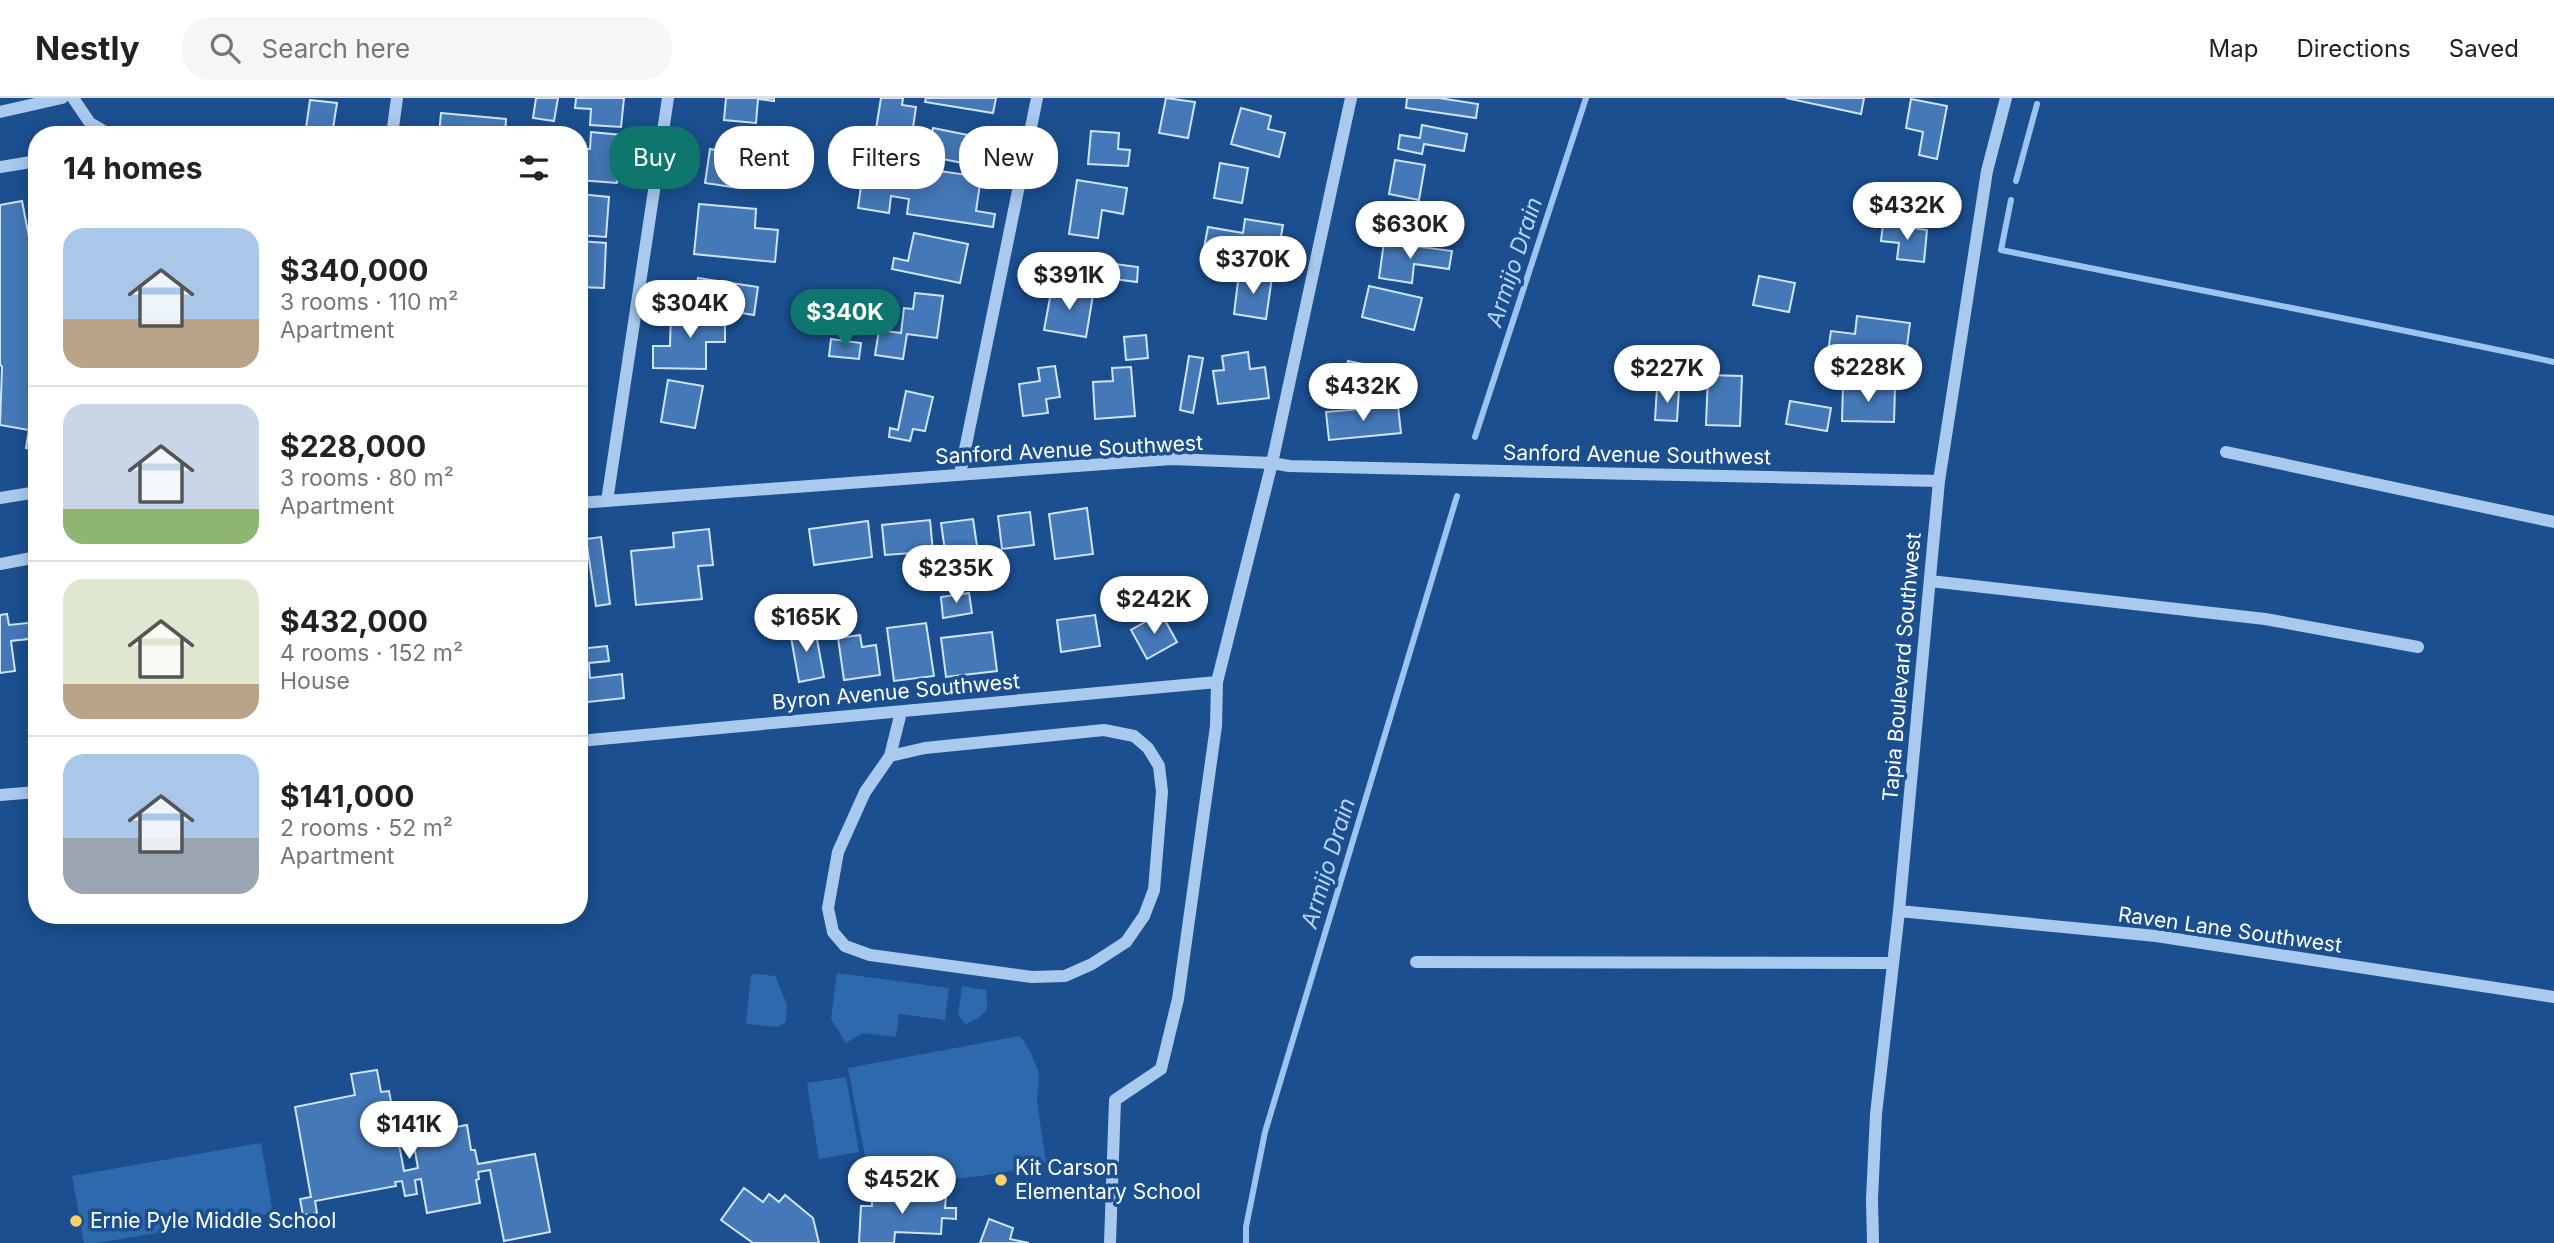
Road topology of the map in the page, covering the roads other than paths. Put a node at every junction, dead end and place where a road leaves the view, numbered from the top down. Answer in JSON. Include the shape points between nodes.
{"nodes":[{"id":1,"x":62,"y":98,"type":"edge"},
{"id":2,"x":73,"y":98,"type":"edge"},
{"id":3,"x":397,"y":98,"type":"edge"},
{"id":4,"x":668,"y":98,"type":"edge"},
{"id":5,"x":1037,"y":98,"type":"edge"},
{"id":6,"x":1351,"y":98,"type":"edge"},
{"id":7,"x":2006,"y":98,"type":"edge"},
{"id":8,"x":0,"y":112,"type":"edge"},
{"id":9,"x":94,"y":126,"type":"edge"},
{"id":10,"x":392,"y":126,"type":"edge"},
{"id":11,"x":28,"y":162,"type":"edge"},
{"id":12,"x":0,"y":167,"type":"edge"},
{"id":13,"x":2226,"y":452,"type":"dead end"},
{"id":14,"x":1272,"y":463,"type":"junction"},
{"id":15,"x":960,"y":474,"type":"junction"},
{"id":16,"x":1939,"y":481,"type":"junction"},
{"id":17,"x":28,"y":493,"type":"edge"},
{"id":18,"x":0,"y":498,"type":"edge"},
{"id":19,"x":607,"y":501,"type":"junction"},
{"id":20,"x":588,"y":502,"type":"edge"},
{"id":21,"x":2554,"y":522,"type":"edge"},
{"id":22,"x":28,"y":559,"type":"edge"},
{"id":23,"x":0,"y":564,"type":"edge"},
{"id":24,"x":1930,"y":581,"type":"junction"},
{"id":25,"x":2418,"y":648,"type":"dead end"},
{"id":26,"x":1217,"y":682,"type":"junction"},
{"id":27,"x":901,"y":712,"type":"junction"},
{"id":28,"x":588,"y":740,"type":"edge"},
{"id":29,"x":890,"y":756,"type":"junction"},
{"id":30,"x":28,"y":793,"type":"edge"},
{"id":31,"x":0,"y":795,"type":"edge"},
{"id":32,"x":1899,"y":911,"type":"junction"},
{"id":33,"x":1416,"y":962,"type":"dead end"},
{"id":34,"x":1892,"y":963,"type":"junction"},
{"id":35,"x":2554,"y":997,"type":"edge"},
{"id":36,"x":1110,"y":1243,"type":"edge"},
{"id":37,"x":1872,"y":1243,"type":"edge"}],
"edges":[{"from":1,"to":8,"type":"street"},
{"from":2,"to":9,"type":"street"},
{"from":3,"to":10,"type":"street"},
{"from":4,"to":19,"type":"street"},
{"from":5,"to":15,"type":"street"},
{"from":6,"to":14,"type":"street"},
{"from":7,"to":16,"type":"street","name":"Tapia Boulevard Southwest","via":[[1987,171]]},
{"from":11,"to":12,"type":"street"},
{"from":13,"to":21,"type":"street"},
{"from":14,"to":15,"type":"street","name":"Sanford Avenue Southwest","via":[[1172,459]]},
{"from":14,"to":16,"type":"street","name":"Sanford Avenue Southwest"},
{"from":14,"to":26,"type":"street"},
{"from":15,"to":19,"type":"street","name":"Sanford Avenue Southwest"},
{"from":16,"to":24,"type":"street","name":"Tapia Boulevard Southwest"},
{"from":17,"to":18,"type":"street"},
{"from":19,"to":20,"type":"street","name":"Sanford Avenue Southwest"},
{"from":22,"to":23,"type":"street"},
{"from":24,"to":25,"type":"street","via":[[2265,619]]},
{"from":24,"to":32,"type":"street","name":"Tapia Boulevard Southwest"},
{"from":26,"to":27,"type":"street","name":"Byron Avenue Southwest"},
{"from":26,"to":36,"type":"street","via":[[1216,726],[1178,999],[1161,1069],[1115,1100]]},
{"from":27,"to":28,"type":"street","name":"Byron Avenue Southwest"},
{"from":27,"to":29,"type":"street"},
{"from":29,"to":29,"type":"street","via":[[865,792],[838,852],[828,908],[833,932],[845,946],[870,955],[1032,977],[1065,976],[1126,943],[1154,890],[1162,792],[1159,766],[1134,736],[1104,730],[925,748]]},
{"from":30,"to":31,"type":"street"},
{"from":32,"to":34,"type":"street","name":"Tapia Boulevard Southwest"},
{"from":32,"to":35,"type":"street","name":"Raven Lane Southwest","via":[[2156,936]]},
{"from":33,"to":34,"type":"street"},
{"from":34,"to":37,"type":"street","name":"Tapia Boulevard Southwest","via":[[1876,1114]]}]}
